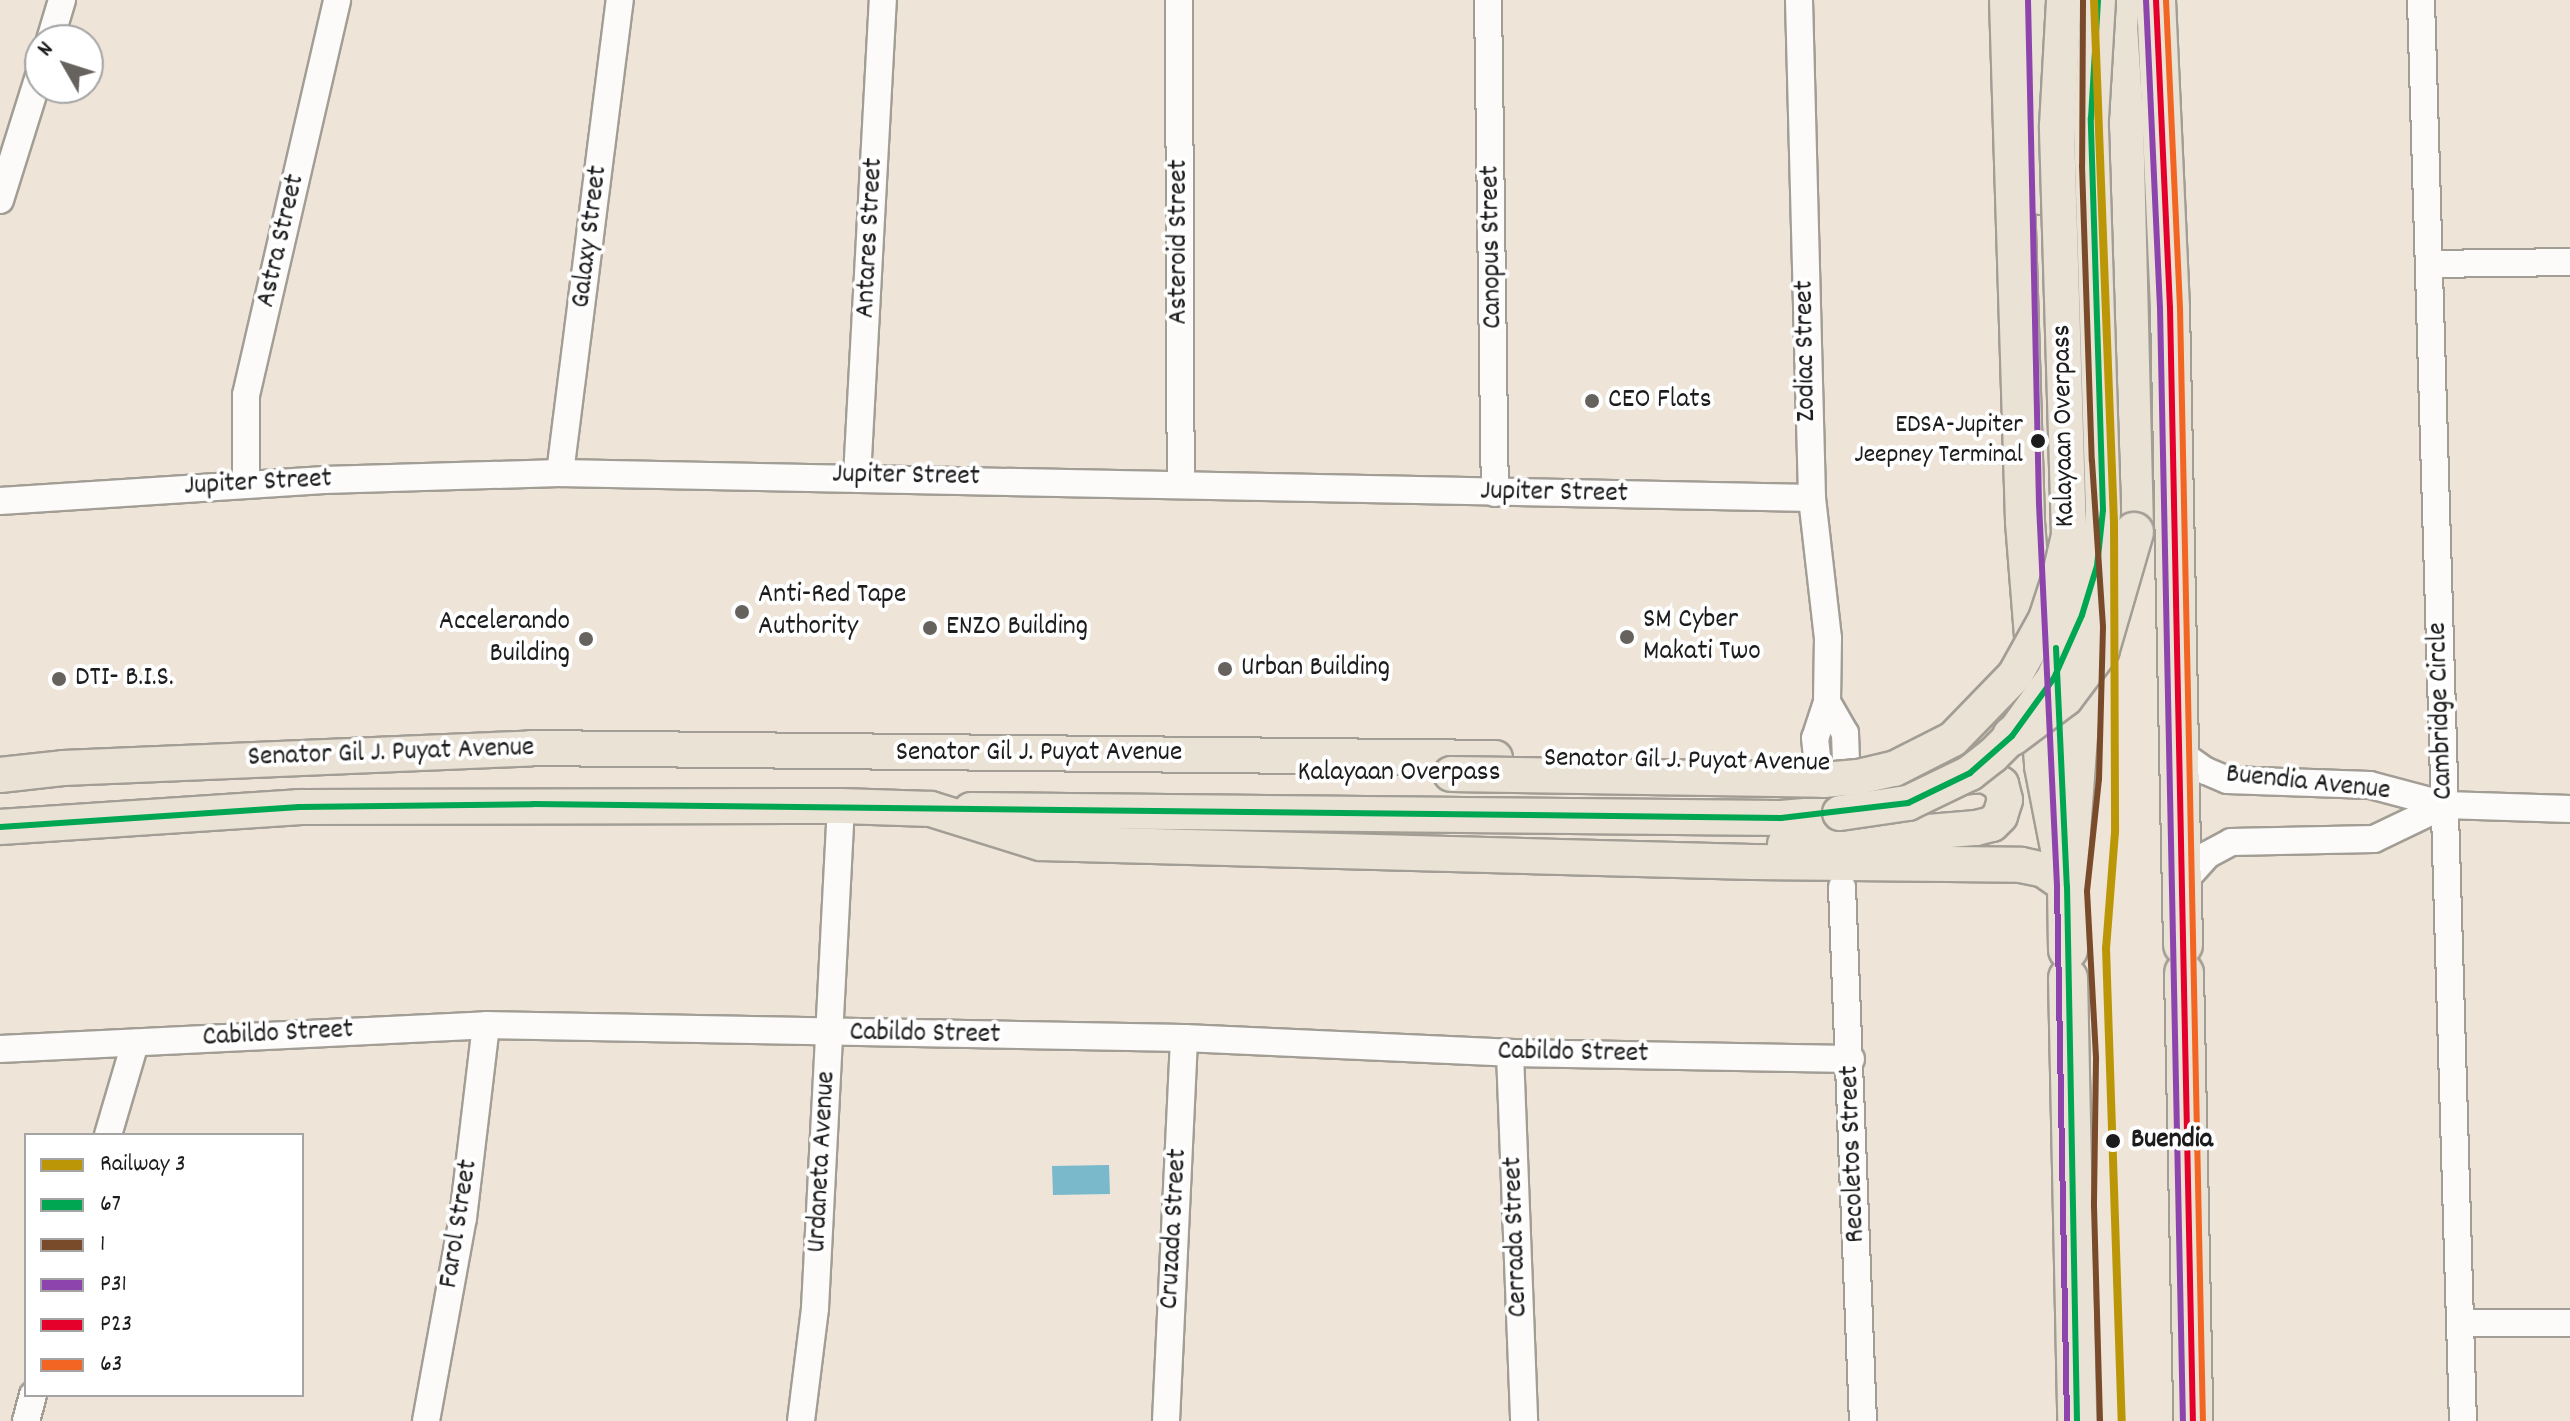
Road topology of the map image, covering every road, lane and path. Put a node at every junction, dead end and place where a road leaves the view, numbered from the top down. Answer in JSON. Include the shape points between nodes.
{"nodes":[{"id":1,"x":62,"y":0,"type":"edge"},
{"id":2,"x":337,"y":0,"type":"edge"},
{"id":3,"x":620,"y":0,"type":"edge"},
{"id":4,"x":883,"y":0,"type":"edge"},
{"id":5,"x":1179,"y":0,"type":"edge"},
{"id":6,"x":1488,"y":0,"type":"edge"},
{"id":7,"x":1799,"y":0,"type":"edge"},
{"id":8,"x":2009,"y":0,"type":"edge"},
{"id":9,"x":2038,"y":0,"type":"edge"},
{"id":10,"x":2064,"y":0,"type":"edge"},
{"id":11,"x":2070,"y":0,"type":"edge"},
{"id":12,"x":2098,"y":0,"type":"edge"},
{"id":13,"x":2120,"y":0,"type":"edge"},
{"id":14,"x":2156,"y":0,"type":"edge"},
{"id":15,"x":2421,"y":0,"type":"edge"},
{"id":16,"x":55,"y":24,"type":"edge"},
{"id":17,"x":30,"y":104,"type":"edge"},
{"id":18,"x":0,"y":200,"type":"edge"},
{"id":19,"x":2570,"y":262,"type":"edge"},
{"id":20,"x":2429,"y":264,"type":"junction"},
{"id":21,"x":560,"y":473,"type":"junction"},
{"id":22,"x":857,"y":477,"type":"junction"},
{"id":23,"x":1181,"y":484,"type":"junction"},
{"id":24,"x":246,"y":485,"type":"junction"},
{"id":25,"x":1495,"y":493,"type":"junction"},
{"id":26,"x":1812,"y":498,"type":"junction"},
{"id":27,"x":0,"y":501,"type":"edge"},
{"id":28,"x":2033,"y":644,"type":"junction"},
{"id":29,"x":2012,"y":736,"type":"junction"},
{"id":30,"x":2177,"y":751,"type":"junction"},
{"id":31,"x":975,"y":755,"type":"junction"},
{"id":32,"x":1756,"y":763,"type":"junction"},
{"id":33,"x":1832,"y":764,"type":"junction"},
{"id":34,"x":0,"y":775,"type":"edge"},
{"id":35,"x":2445,"y":805,"type":"junction"},
{"id":36,"x":841,"y":806,"type":"junction"},
{"id":37,"x":931,"y":809,"type":"junction"},
{"id":38,"x":2570,"y":809,"type":"edge"},
{"id":39,"x":0,"y":827,"type":"edge"},
{"id":40,"x":1753,"y":862,"type":"junction"},
{"id":41,"x":2183,"y":882,"type":"junction"},
{"id":42,"x":2067,"y":886,"type":"junction"},
{"id":43,"x":1842,"y":887,"type":"dead end"},
{"id":44,"x":486,"y":1025,"type":"junction"},
{"id":45,"x":830,"y":1034,"type":"junction"},
{"id":46,"x":1184,"y":1038,"type":"junction"},
{"id":47,"x":135,"y":1043,"type":"junction"},
{"id":48,"x":0,"y":1049,"type":"edge"},
{"id":49,"x":1510,"y":1053,"type":"junction"},
{"id":50,"x":1851,"y":1059,"type":"junction"},
{"id":51,"x":109,"y":1133,"type":"edge"},
{"id":52,"x":2460,"y":1323,"type":"junction"},
{"id":53,"x":2570,"y":1323,"type":"edge"},
{"id":54,"x":32,"y":1397,"type":"edge"},
{"id":55,"x":26,"y":1421,"type":"edge"},
{"id":56,"x":426,"y":1421,"type":"edge"},
{"id":57,"x":801,"y":1421,"type":"edge"},
{"id":58,"x":1166,"y":1421,"type":"edge"},
{"id":59,"x":1524,"y":1421,"type":"edge"},
{"id":60,"x":1863,"y":1421,"type":"edge"},
{"id":61,"x":2077,"y":1421,"type":"edge"},
{"id":62,"x":2193,"y":1421,"type":"edge"},
{"id":63,"x":2463,"y":1421,"type":"edge"}],
"edges":[{"from":1,"to":16,"type":"street"},
{"from":2,"to":24,"type":"street","name":"Astra Street","via":[[246,395]]},
{"from":3,"to":21,"type":"street","name":"Galaxy Street"},
{"from":4,"to":22,"type":"street","name":"Antares Street"},
{"from":5,"to":23,"type":"street","name":"Asteroid Street"},
{"from":6,"to":25,"type":"street","name":"Canopus Street"},
{"from":7,"to":26,"type":"street","name":"Zodiac Street"},
{"from":8,"to":28,"type":"highway"},
{"from":9,"to":42,"type":"highway","via":[[2049,504]]},
{"from":10,"to":31,"type":"main road","name":"Kalayaan Overpass","bridge":true,"via":[[2057,126],[2069,535],[2058,583],[2027,656],[1995,698],[1953,739],[1894,769],[1823,780],[1038,772]]},
{"from":11,"to":42,"type":"highway","via":[[2069,162],[2085,461],[2086,622]]},
{"from":12,"to":29,"type":"main road","name":"Kalayaan Overpass","bridge":true,"via":[[2091,118],[2101,540],[2073,639],[2047,690]]},
{"from":13,"to":29,"type":"highway","bridge":true,"via":[[2134,532],[2100,649],[2064,697]]},
{"from":14,"to":30,"type":"highway","via":[[2170,308]]},
{"from":15,"to":20,"type":"street","name":"Cambridge Circle"},
{"from":17,"to":18,"type":"street"},
{"from":19,"to":20,"type":"street"},
{"from":20,"to":35,"type":"street","name":"Cambridge Circle"},
{"from":21,"to":22,"type":"street","name":"Jupiter Street"},
{"from":21,"to":24,"type":"street","name":"Jupiter Street"},
{"from":22,"to":23,"type":"street","name":"Jupiter Street"},
{"from":23,"to":25,"type":"street","name":"Jupiter Street"},
{"from":24,"to":27,"type":"street","name":"Jupiter Street"},
{"from":25,"to":26,"type":"street","name":"Jupiter Street"},
{"from":26,"to":33,"type":"street","name":"Zodiac Street","via":[[1828,638],[1827,702],[1845,733]]},
{"from":28,"to":33,"type":"main road","name":"Senator Gil J. Puyat Avenue","via":[[1999,691],[1950,733],[1905,756]]},
{"from":28,"to":42,"type":"highway","via":[[2044,766]]},
{"from":29,"to":37,"type":"main road","name":"Kalayaan Overpass","bridge":true,"via":[[1970,773],[1908,803],[1781,818]]},
{"from":30,"to":35,"type":"street","name":"Buendia Avenue","via":[[2227,780],[2370,785]]},
{"from":30,"to":41,"type":"highway"},
{"from":31,"to":32,"type":"main road","name":"Senator Gil J. Puyat Avenue","via":[[1039,751]]},
{"from":31,"to":34,"type":"main road","name":"Senator Gil J. Puyat Avenue","via":[[531,748]]},
{"from":32,"to":33,"type":"main road","name":"Senator Gil J. Puyat Avenue"},
{"from":32,"to":40,"type":"main road","via":[[1793,785],[1813,789],[1985,775],[2001,784],[2005,800],[1992,824],[1976,828],[1803,840]]},
{"from":35,"to":38,"type":"street","name":"Buendia Avenue"},
{"from":35,"to":41,"type":"street","name":"Buendia Avenue","via":[[2374,839],[2231,842],[2207,855]]},
{"from":35,"to":52,"type":"street","name":"Cambridge Circle"},
{"from":36,"to":37,"type":"main road","name":"Senator Gil J. Puyat Avenue"},
{"from":36,"to":39,"type":"main road","name":"Senator Gil J. Puyat Avenue","via":[[299,807]]},
{"from":36,"to":45,"type":"street","name":"Urdaneta Avenue"},
{"from":37,"to":40,"type":"main road","name":"Senator Gil J. Puyat Avenue","via":[[1040,843]]},
{"from":40,"to":42,"type":"main road","name":"Senator Gil J. Puyat Avenue","via":[[2021,865],[2044,870]]},
{"from":41,"to":62,"type":"highway"},
{"from":42,"to":61,"type":"highway"},
{"from":43,"to":50,"type":"street","name":"Recoletos Street"},
{"from":44,"to":45,"type":"street","name":"Cabildo Street"},
{"from":44,"to":47,"type":"street","name":"Cabildo Street"},
{"from":44,"to":56,"type":"street","name":"Farol Street","via":[[463,1218]]},
{"from":45,"to":46,"type":"street","name":"Cabildo Street"},
{"from":45,"to":57,"type":"street","name":"Urdaneta Avenue","via":[[815,1308]]},
{"from":46,"to":49,"type":"street","name":"Cabildo Street"},
{"from":46,"to":58,"type":"street","name":"Cruzada Street"},
{"from":47,"to":48,"type":"street","name":"Cabildo Street"},
{"from":47,"to":51,"type":"street"},
{"from":49,"to":50,"type":"street","name":"Cabildo Street"},
{"from":49,"to":59,"type":"street","name":"Cerrada Street"},
{"from":50,"to":60,"type":"street","name":"Recoletos Street"},
{"from":52,"to":53,"type":"street"},
{"from":52,"to":63,"type":"street","name":"Cambridge Circle"},
{"from":54,"to":55,"type":"street"}]}
